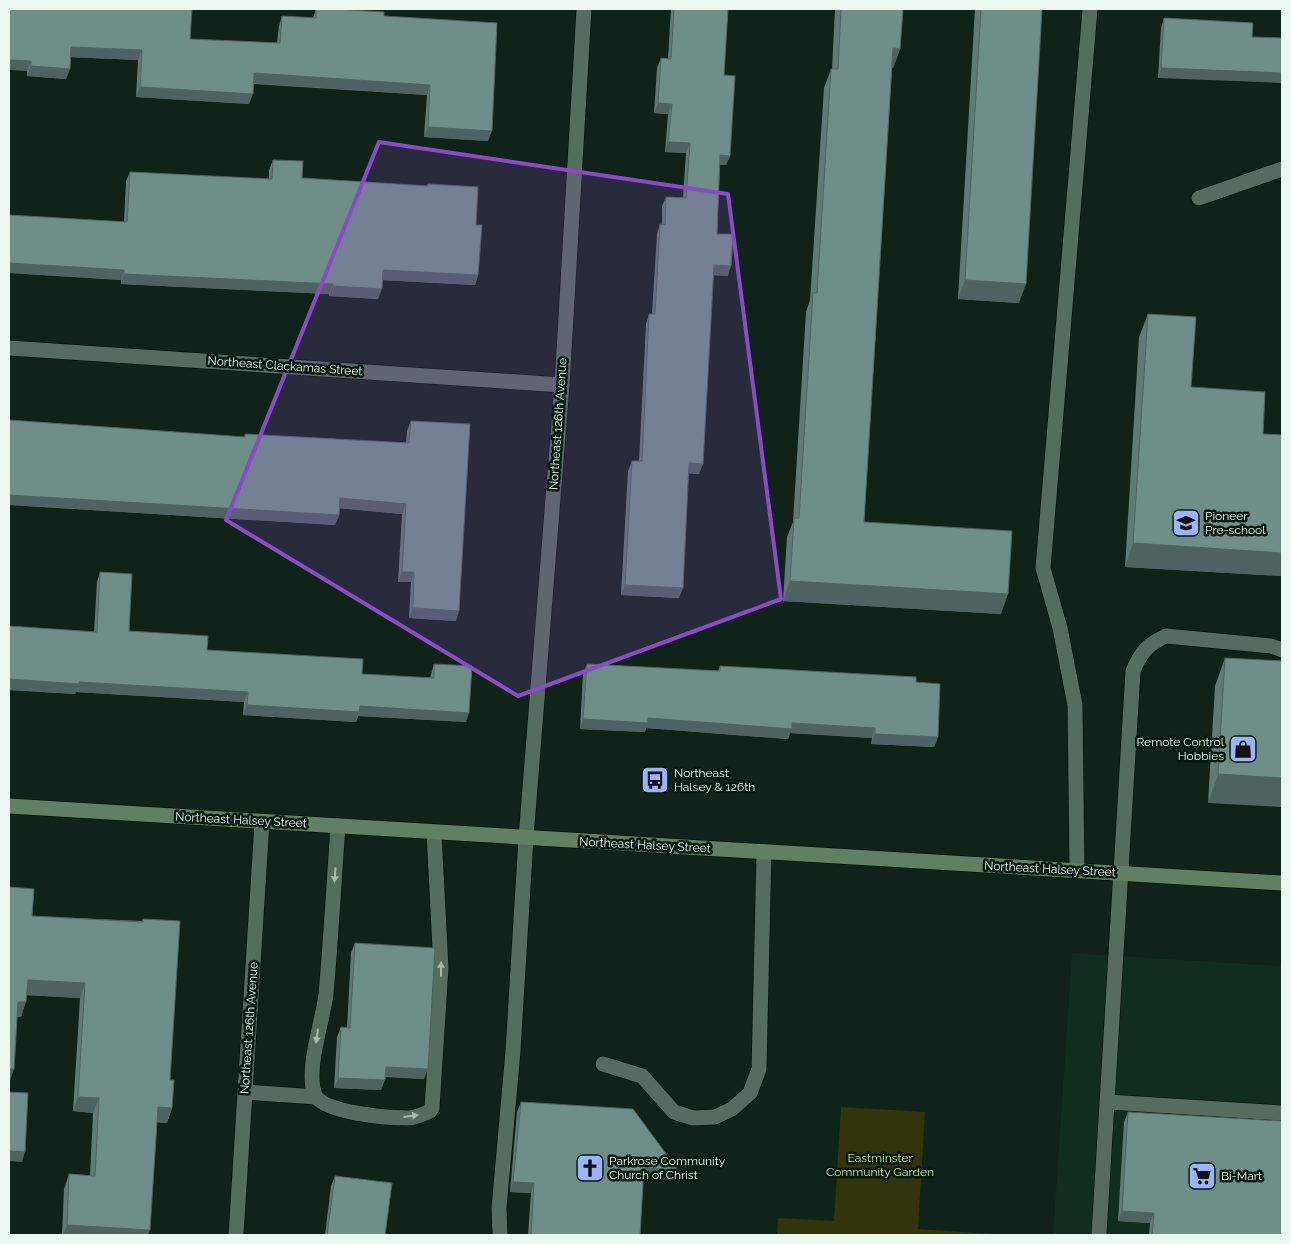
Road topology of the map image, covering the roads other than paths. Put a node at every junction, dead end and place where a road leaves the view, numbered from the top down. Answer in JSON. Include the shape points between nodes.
{"nodes":[{"id":1,"x":584,"y":9,"type":"edge"},
{"id":2,"x":1090,"y":9,"type":"edge"},
{"id":3,"x":1282,"y":170,"type":"edge"},
{"id":4,"x":1199,"y":198,"type":"dead end"},
{"id":5,"x":9,"y":348,"type":"edge"},
{"id":6,"x":562,"y":385,"type":"junction"},
{"id":7,"x":1282,"y":650,"type":"edge"},
{"id":8,"x":9,"y":806,"type":"edge"},
{"id":9,"x":262,"y":822,"type":"junction"},
{"id":10,"x":338,"y":826,"type":"junction"},
{"id":11,"x":434,"y":832,"type":"junction"},
{"id":12,"x":526,"y":838,"type":"junction"},
{"id":13,"x":764,"y":852,"type":"junction"},
{"id":14,"x":1077,"y":871,"type":"junction"},
{"id":15,"x":1122,"y":873,"type":"junction"},
{"id":16,"x":1282,"y":883,"type":"edge"},
{"id":17,"x":603,"y":1064,"type":"dead end"},
{"id":18,"x":246,"y":1092,"type":"junction"},
{"id":19,"x":316,"y":1097,"type":"junction"},
{"id":20,"x":1108,"y":1102,"type":"junction"},
{"id":21,"x":1282,"y":1112,"type":"edge"},
{"id":22,"x":236,"y":1235,"type":"edge"},
{"id":23,"x":500,"y":1235,"type":"edge"},
{"id":24,"x":1099,"y":1235,"type":"edge"}],
"edges":[{"from":1,"to":6,"type":"street","name":"Northeast 126th Avenue"},
{"from":2,"to":14,"type":"street","via":[[1043,568],[1060,628],[1075,705]]},
{"from":3,"to":4,"type":"street"},
{"from":5,"to":6,"type":"street","name":"Northeast Clackamas Street"},
{"from":6,"to":12,"type":"street","name":"Northeast 126th Avenue"},
{"from":7,"to":15,"type":"street","via":[[1271,646],[1166,636],[1151,643],[1140,654],[1133,671]]},
{"from":8,"to":9,"type":"main road","name":"Northeast Halsey Street"},
{"from":9,"to":10,"type":"main road","name":"Northeast Halsey Street"},
{"from":9,"to":18,"type":"street","name":"Northeast 126th Avenue"},
{"from":10,"to":11,"type":"main road","name":"Northeast Halsey Street"},
{"from":10,"to":19,"type":"street","one_way":true,"via":[[326,997],[313,1069]]},
{"from":11,"to":12,"type":"main road","name":"Northeast Halsey Street"},
{"from":19,"to":11,"type":"street","one_way":true,"via":[[324,1106],[367,1116],[410,1118],[430,1112],[441,968]]},
{"from":12,"to":13,"type":"main road","name":"Northeast Halsey Street"},
{"from":12,"to":23,"type":"street","name":"Northeast 126th Avenue","via":[[513,1052],[499,1208]]},
{"from":13,"to":14,"type":"main road","name":"Northeast Halsey Street"},
{"from":13,"to":17,"type":"street","via":[[759,1069],[750,1093],[715,1117],[693,1118],[674,1112],[642,1076]]},
{"from":14,"to":15,"type":"main road","name":"Northeast Halsey Street"},
{"from":15,"to":16,"type":"main road","name":"Northeast Halsey Street"},
{"from":15,"to":20,"type":"street"},
{"from":18,"to":19,"type":"street"},
{"from":18,"to":22,"type":"street","name":"Northeast 126th Avenue"},
{"from":20,"to":21,"type":"street"},
{"from":20,"to":24,"type":"street"}]}
